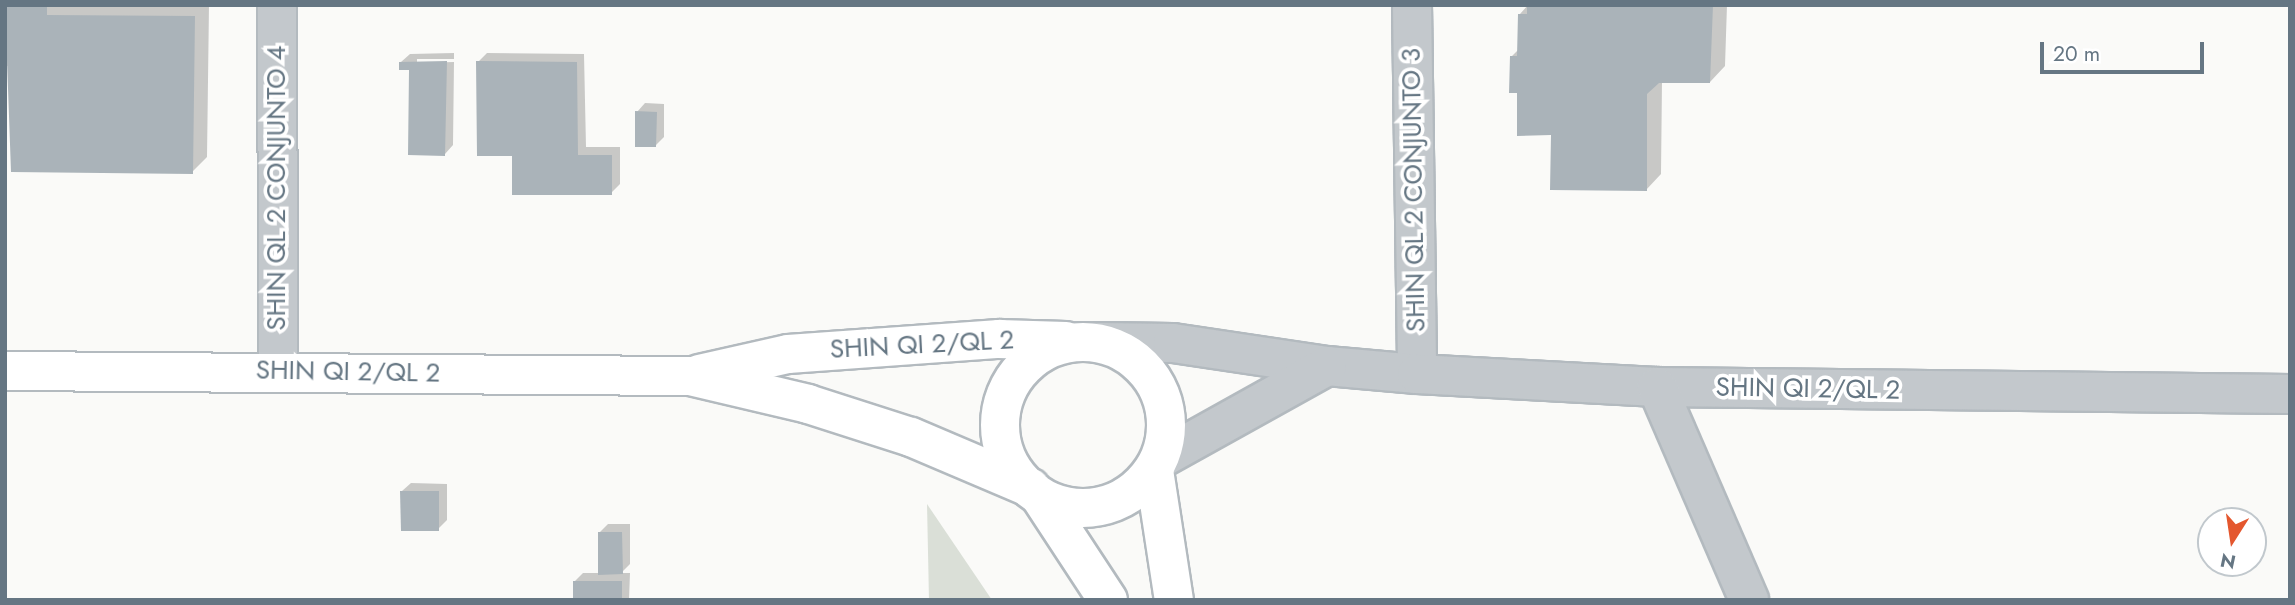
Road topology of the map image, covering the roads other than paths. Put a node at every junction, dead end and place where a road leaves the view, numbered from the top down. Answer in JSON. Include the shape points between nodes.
{"nodes":[{"id":1,"x":277,"y":5,"type":"edge"},
{"id":2,"x":1412,"y":5,"type":"edge"},
{"id":3,"x":1086,"y":342,"type":"junction"},
{"id":4,"x":1327,"y":366,"type":"junction"},
{"id":5,"x":5,"y":371,"type":"edge"},
{"id":6,"x":278,"y":371,"type":"junction"},
{"id":7,"x":1417,"y":374,"type":"junction"},
{"id":8,"x":690,"y":376,"type":"junction"},
{"id":9,"x":1657,"y":387,"type":"junction"},
{"id":10,"x":2290,"y":394,"type":"edge"},
{"id":11,"x":1157,"y":464,"type":"junction"},
{"id":12,"x":1036,"y":493,"type":"junction"},
{"id":13,"x":1108,"y":600,"type":"edge"},
{"id":14,"x":1174,"y":600,"type":"edge"},
{"id":15,"x":1749,"y":600,"type":"edge"}],
"edges":[{"from":1,"to":6,"type":"street","name":"SHIN QL 2 CONJUNTO 4"},
{"from":2,"to":7,"type":"street","name":"SHIN QL 2 CONJUNTO 3"},
{"from":3,"to":4,"type":"street","name":"SHIN QI 2/QL 2","via":[[1173,343]]},
{"from":3,"to":8,"type":"street","name":"SHIN QI 2/QL 2","via":[[999,339],[788,354]]},
{"from":3,"to":11,"type":"street","via":[[1133,357],[1158,385],[1167,422]]},
{"from":3,"to":12,"type":"street","via":[[1040,352],[1014,376],[1000,408],[1001,443],[1015,475]]},
{"from":4,"to":7,"type":"street","name":"SHIN QI 2/QL 2"},
{"from":4,"to":11,"type":"street"},
{"from":5,"to":6,"type":"street","name":"SHIN QI 2/QL 2"},
{"from":6,"to":8,"type":"street","name":"SHIN QI 2/QL 2"},
{"from":7,"to":9,"type":"street","name":"SHIN QI 2/QL 2"},
{"from":8,"to":12,"type":"street","name":"SHIN QI 2/QL 2","via":[[808,404],[911,437]]},
{"from":9,"to":10,"type":"street","name":"SHIN QI 2/QL 2"},
{"from":9,"to":15,"type":"street"},
{"from":11,"to":12,"type":"street","via":[[1132,493],[1103,506],[1072,507]]},
{"from":11,"to":14,"type":"street"},
{"from":12,"to":13,"type":"street"}]}
